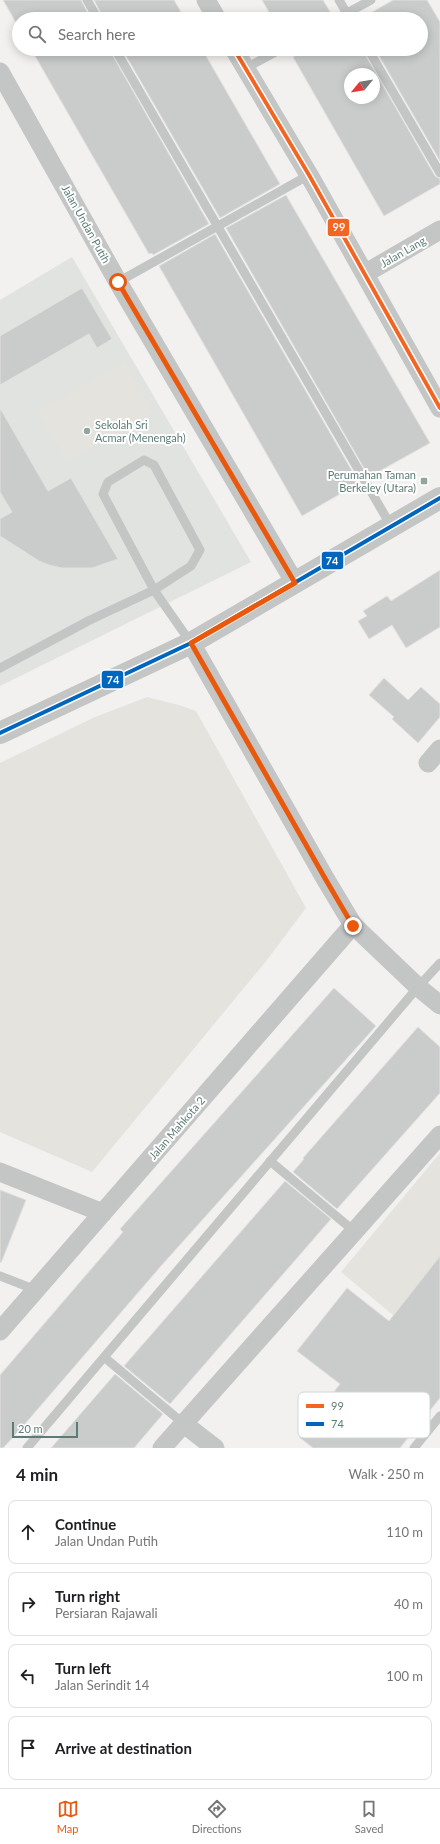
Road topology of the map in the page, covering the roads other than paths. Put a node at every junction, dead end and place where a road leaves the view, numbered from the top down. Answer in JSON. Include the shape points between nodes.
{"nodes":[{"id":1,"x":87,"y":0,"type":"edge"},
{"id":2,"x":206,"y":0,"type":"edge"},
{"id":3,"x":339,"y":0,"type":"edge"},
{"id":4,"x":370,"y":0,"type":"edge"},
{"id":5,"x":94,"y":12,"type":"edge"},
{"id":6,"x":213,"y":12,"type":"edge"},
{"id":7,"x":346,"y":12,"type":"edge"},
{"id":8,"x":354,"y":12,"type":"edge"},
{"id":9,"x":119,"y":56,"type":"edge"},
{"id":10,"x":238,"y":56,"type":"edge"},
{"id":11,"x":268,"y":56,"type":"edge"},
{"id":12,"x":372,"y":56,"type":"edge"},
{"id":13,"x":246,"y":68,"type":"junction"},
{"id":14,"x":0,"y":72,"type":"edge"},
{"id":15,"x":440,"y":173,"type":"edge"},
{"id":16,"x":309,"y":175,"type":"junction"},
{"id":17,"x":218,"y":227,"type":"junction"},
{"id":18,"x":440,"y":230,"type":"edge"},
{"id":19,"x":366,"y":273,"type":"junction"},
{"id":20,"x":118,"y":282,"type":"junction"},
{"id":21,"x":440,"y":408,"type":"edge"},
{"id":22,"x":440,"y":498,"type":"edge"},
{"id":23,"x":392,"y":526,"type":"junction"},
{"id":24,"x":295,"y":583,"type":"junction"},
{"id":25,"x":154,"y":590,"type":"junction"},
{"id":26,"x":191,"y":643,"type":"junction"},
{"id":27,"x":0,"y":668,"type":"edge"},
{"id":28,"x":0,"y":733,"type":"edge"},
{"id":29,"x":440,"y":749,"type":"edge"},
{"id":30,"x":428,"y":763,"type":"dead end"},
{"id":31,"x":353,"y":926,"type":"junction"},
{"id":32,"x":440,"y":963,"type":"edge"},
{"id":33,"x":418,"y":987,"type":"junction"},
{"id":34,"x":440,"y":1005,"type":"edge"},
{"id":35,"x":440,"y":1135,"type":"edge"},
{"id":36,"x":270,"y":1161,"type":"junction"},
{"id":37,"x":0,"y":1172,"type":"edge"},
{"id":38,"x":103,"y":1213,"type":"junction"},
{"id":39,"x":354,"y":1231,"type":"junction"},
{"id":40,"x":0,"y":1276,"type":"edge"},
{"id":41,"x":36,"y":1290,"type":"junction"},
{"id":42,"x":0,"y":1331,"type":"edge"},
{"id":43,"x":104,"y":1357,"type":"junction"},
{"id":44,"x":440,"y":1416,"type":"edge"},
{"id":45,"x":184,"y":1424,"type":"junction"},
{"id":46,"x":430,"y":1428,"type":"edge"},
{"id":47,"x":422,"y":1438,"type":"edge"},
{"id":48,"x":27,"y":1448,"type":"edge"},
{"id":49,"x":162,"y":1448,"type":"edge"},
{"id":50,"x":215,"y":1448,"type":"edge"},
{"id":51,"x":414,"y":1448,"type":"edge"}],
"edges":[{"from":1,"to":5,"type":"lane"},
{"from":2,"to":6,"type":"street"},
{"from":3,"to":7,"type":"lane"},
{"from":4,"to":8,"type":"lane"},
{"from":9,"to":17,"type":"lane"},
{"from":10,"to":13,"type":"street"},
{"from":11,"to":13,"type":"lane"},
{"from":12,"to":15,"type":"lane"},
{"from":13,"to":16,"type":"street"},
{"from":14,"to":20,"type":"street","name":"Jalan Undan Putih"},
{"from":16,"to":17,"type":"lane"},
{"from":16,"to":19,"type":"street"},
{"from":17,"to":20,"type":"lane"},
{"from":17,"to":23,"type":"lane"},
{"from":18,"to":19,"type":"street","name":"Jalan Lang"},
{"from":19,"to":21,"type":"street"},
{"from":20,"to":24,"type":"street","name":"Jalan Undan Putih"},
{"from":22,"to":23,"type":"street"},
{"from":23,"to":24,"type":"street"},
{"from":24,"to":26,"type":"street"},
{"from":25,"to":25,"type":"lane","via":[[191,566],[200,550],[154,465],[144,460],[108,482],[103,494]]},
{"from":25,"to":26,"type":"lane"},
{"from":25,"to":27,"type":"lane"},
{"from":26,"to":28,"type":"street"},
{"from":26,"to":31,"type":"street"},
{"from":29,"to":30,"type":"street"},
{"from":31,"to":33,"type":"street"},
{"from":31,"to":38,"type":"street","name":"Jalan Mahkota 2"},
{"from":32,"to":33,"type":"lane"},
{"from":33,"to":34,"type":"street"},
{"from":33,"to":36,"type":"lane"},
{"from":35,"to":39,"type":"street"},
{"from":36,"to":39,"type":"lane"},
{"from":36,"to":43,"type":"lane"},
{"from":37,"to":38,"type":"street"},
{"from":38,"to":41,"type":"street","name":"Jalan Mahkota 2"},
{"from":39,"to":45,"type":"street"},
{"from":40,"to":41,"type":"lane"},
{"from":41,"to":42,"type":"street","name":"Jalan Mahkota 2"},
{"from":43,"to":45,"type":"lane"},
{"from":43,"to":48,"type":"lane"},
{"from":44,"to":46,"type":"lane"},
{"from":45,"to":49,"type":"street"},
{"from":45,"to":50,"type":"street"},
{"from":47,"to":51,"type":"lane"}]}
